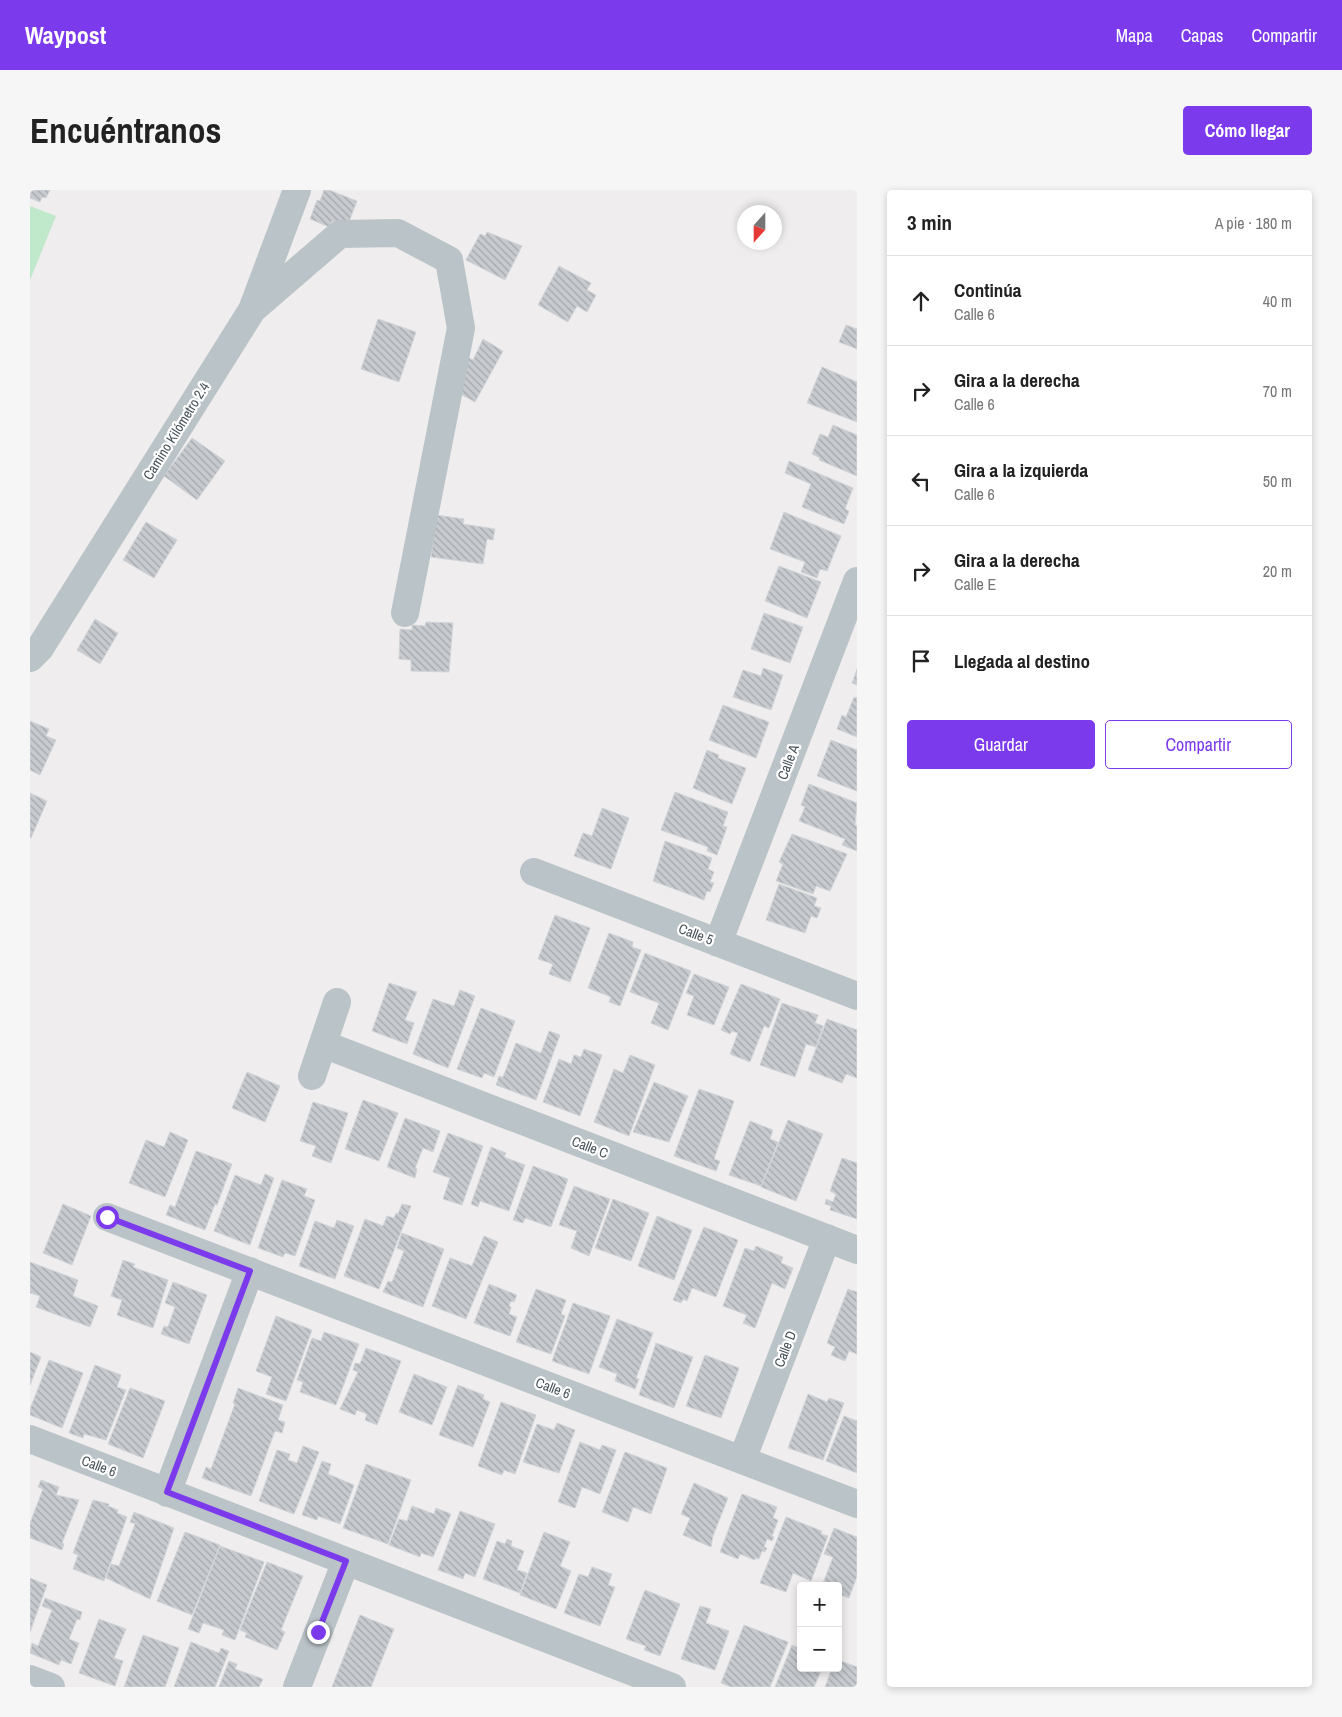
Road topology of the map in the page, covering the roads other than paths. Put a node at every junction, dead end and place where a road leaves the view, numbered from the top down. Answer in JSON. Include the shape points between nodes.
{"nodes":[{"id":1,"x":297,"y":190,"type":"edge"},
{"id":2,"x":252,"y":310,"type":"junction"},
{"id":3,"x":857,"y":581,"type":"edge"},
{"id":4,"x":405,"y":612,"type":"dead end"},
{"id":5,"x":30,"y":658,"type":"edge"},
{"id":6,"x":534,"y":872,"type":"dead end"},
{"id":7,"x":718,"y":943,"type":"junction"},
{"id":8,"x":857,"y":996,"type":"edge"},
{"id":9,"x":337,"y":1002,"type":"dead end"},
{"id":10,"x":323,"y":1044,"type":"junction"},
{"id":11,"x":312,"y":1076,"type":"dead end"},
{"id":12,"x":107,"y":1217,"type":"dead end"},
{"id":13,"x":827,"y":1238,"type":"junction"},
{"id":14,"x":857,"y":1250,"type":"edge"},
{"id":15,"x":250,"y":1271,"type":"junction"},
{"id":16,"x":30,"y":1439,"type":"edge"},
{"id":17,"x":742,"y":1460,"type":"junction"},
{"id":18,"x":167,"y":1492,"type":"junction"},
{"id":19,"x":857,"y":1504,"type":"edge"},
{"id":20,"x":346,"y":1561,"type":"junction"},
{"id":21,"x":30,"y":1679,"type":"edge"},
{"id":22,"x":51,"y":1687,"type":"edge"},
{"id":23,"x":297,"y":1687,"type":"edge"},
{"id":24,"x":672,"y":1687,"type":"edge"}],
"edges":[{"from":1,"to":2,"type":"street","name":"Camino Kilómetro 2.4"},
{"from":2,"to":4,"type":"street","via":[[340,234],[398,233],[449,260],[461,328]]},
{"from":2,"to":5,"type":"street","name":"Camino Kilómetro 2.4","via":[[40,648]]},
{"from":3,"to":7,"type":"street","name":"Calle A"},
{"from":6,"to":7,"type":"street","name":"Calle 5"},
{"from":7,"to":8,"type":"street","name":"Calle 5"},
{"from":9,"to":10,"type":"street"},
{"from":10,"to":11,"type":"street"},
{"from":10,"to":13,"type":"street","name":"Calle C"},
{"from":12,"to":15,"type":"street","name":"Calle 6"},
{"from":13,"to":14,"type":"street","name":"Calle C"},
{"from":13,"to":17,"type":"street","name":"Calle D"},
{"from":15,"to":17,"type":"street","name":"Calle 6"},
{"from":15,"to":18,"type":"street"},
{"from":16,"to":18,"type":"street","name":"Calle 6"},
{"from":17,"to":19,"type":"street","name":"Calle 6"},
{"from":18,"to":20,"type":"street","name":"Calle 6"},
{"from":20,"to":23,"type":"street"},
{"from":20,"to":24,"type":"street","name":"Calle 6"},
{"from":21,"to":22,"type":"street"}]}
